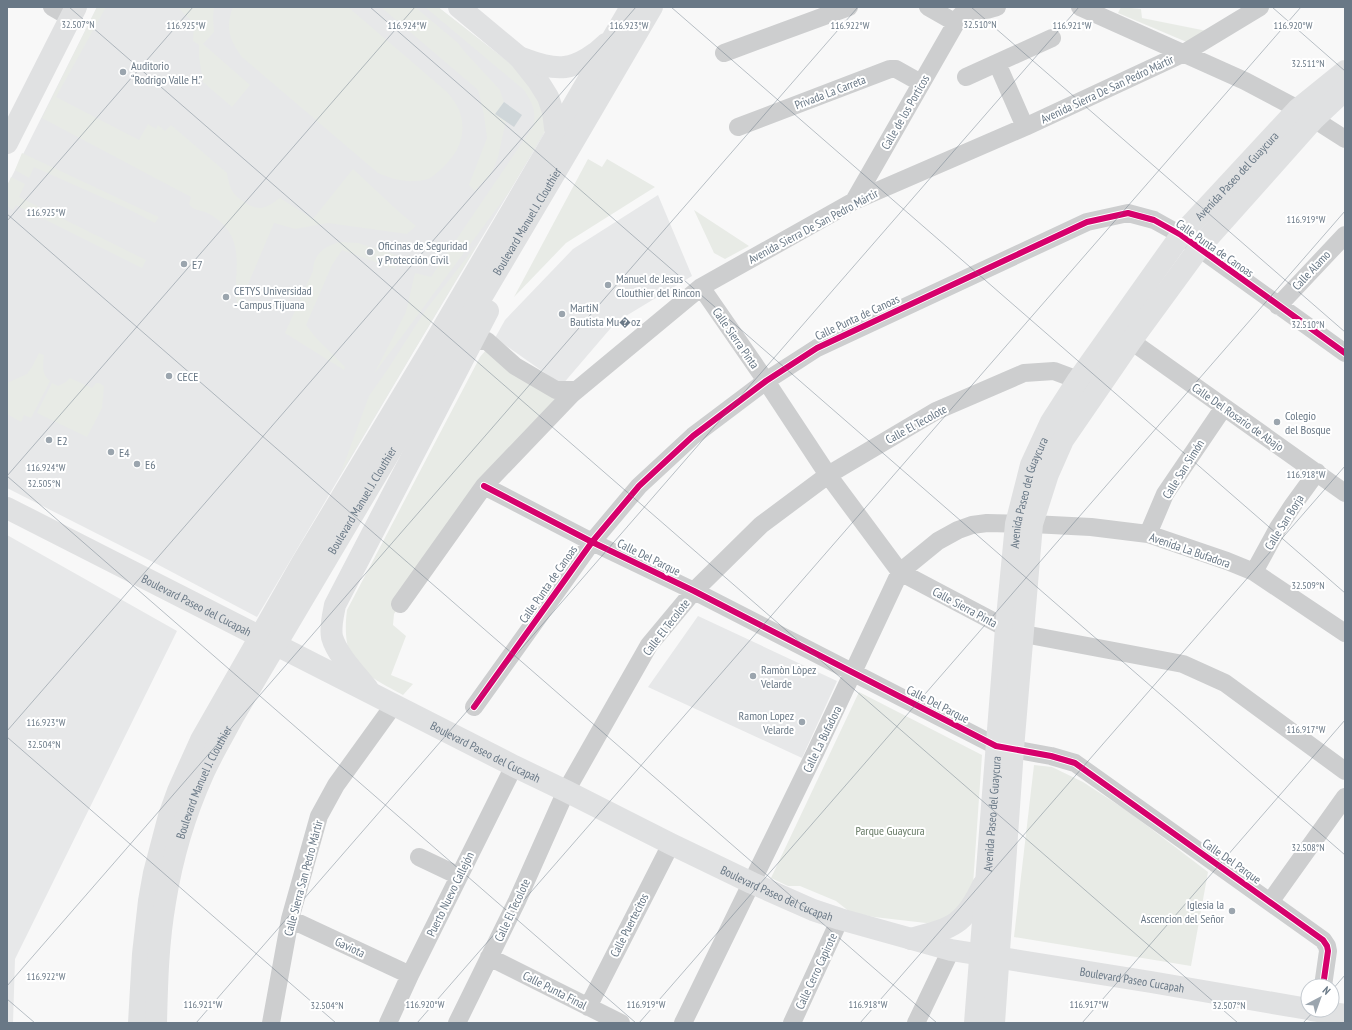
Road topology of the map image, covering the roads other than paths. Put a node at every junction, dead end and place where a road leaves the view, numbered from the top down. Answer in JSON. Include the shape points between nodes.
{"nodes":[{"id":1,"x":52,"y":7,"type":"edge"},
{"id":2,"x":631,"y":7,"type":"edge"},
{"id":3,"x":652,"y":7,"type":"edge"},
{"id":4,"x":848,"y":7,"type":"edge"},
{"id":5,"x":928,"y":7,"type":"edge"},
{"id":6,"x":997,"y":7,"type":"edge"},
{"id":7,"x":1080,"y":7,"type":"edge"},
{"id":8,"x":1260,"y":7,"type":"edge"},
{"id":9,"x":469,"y":10,"type":"edge"},
{"id":10,"x":1107,"y":12,"type":"edge"},
{"id":11,"x":73,"y":13,"type":"edge"},
{"id":12,"x":956,"y":23,"type":"junction"},
{"id":13,"x":614,"y":36,"type":"junction"},
{"id":14,"x":1052,"y":38,"type":"dead end"},
{"id":15,"x":724,"y":53,"type":"dead end"},
{"id":16,"x":1184,"y":53,"type":"junction"},
{"id":17,"x":519,"y":57,"type":"junction"},
{"id":18,"x":997,"y":62,"type":"junction"},
{"id":19,"x":1345,"y":72,"type":"edge"},
{"id":20,"x":966,"y":77,"type":"dead end"},
{"id":21,"x":921,"y":83,"type":"junction"},
{"id":22,"x":1345,"y":90,"type":"edge"},
{"id":23,"x":1306,"y":114,"type":"junction"},
{"id":24,"x":1026,"y":127,"type":"junction"},
{"id":25,"x":738,"y":128,"type":"dead end"},
{"id":26,"x":556,"y":136,"type":"junction"},
{"id":27,"x":1345,"y":139,"type":"edge"},
{"id":28,"x":7,"y":143,"type":"edge"},
{"id":29,"x":552,"y":178,"type":"junction"},
{"id":30,"x":854,"y":201,"type":"junction"},
{"id":31,"x":1345,"y":235,"type":"edge"},
{"id":32,"x":1181,"y":236,"type":"junction"},
{"id":33,"x":1199,"y":248,"type":"junction"},
{"id":34,"x":701,"y":287,"type":"junction"},
{"id":35,"x":1278,"y":306,"type":"junction"},
{"id":36,"x":473,"y":341,"type":"junction"},
{"id":37,"x":1132,"y":341,"type":"junction"},
{"id":38,"x":1345,"y":353,"type":"edge"},
{"id":39,"x":766,"y":381,"type":"junction"},
{"id":40,"x":1087,"y":386,"type":"junction"},
{"id":41,"x":577,"y":390,"type":"junction"},
{"id":42,"x":1224,"y":407,"type":"junction"},
{"id":43,"x":1317,"y":472,"type":"junction"},
{"id":44,"x":828,"y":475,"type":"junction"},
{"id":45,"x":484,"y":486,"type":"junction"},
{"id":46,"x":1345,"y":493,"type":"edge"},
{"id":47,"x":7,"y":508,"type":"edge"},
{"id":48,"x":1024,"y":524,"type":"junction"},
{"id":49,"x":1148,"y":534,"type":"junction"},
{"id":50,"x":592,"y":542,"type":"junction"},
{"id":51,"x":900,"y":572,"type":"junction"},
{"id":52,"x":1254,"y":572,"type":"junction"},
{"id":53,"x":694,"y":591,"type":"junction"},
{"id":54,"x":400,"y":604,"type":"dead end"},
{"id":55,"x":1015,"y":631,"type":"junction"},
{"id":56,"x":1345,"y":633,"type":"edge"},
{"id":57,"x":853,"y":674,"type":"junction"},
{"id":58,"x":384,"y":701,"type":"junction"},
{"id":59,"x":474,"y":707,"type":"dead end"},
{"id":60,"x":1005,"y":747,"type":"junction"},
{"id":61,"x":514,"y":766,"type":"junction"},
{"id":62,"x":1345,"y":772,"type":"edge"},
{"id":63,"x":566,"y":790,"type":"junction"},
{"id":64,"x":1345,"y":797,"type":"edge"},
{"id":65,"x":670,"y":844,"type":"junction"},
{"id":66,"x":419,"y":856,"type":"dead end"},
{"id":67,"x":459,"y":876,"type":"junction"},
{"id":68,"x":986,"y":876,"type":"junction"},
{"id":69,"x":752,"y":884,"type":"junction"},
{"id":70,"x":1270,"y":902,"type":"junction"},
{"id":71,"x":290,"y":919,"type":"junction"},
{"id":72,"x":840,"y":919,"type":"junction"},
{"id":73,"x":910,"y":940,"type":"junction"},
{"id":74,"x":951,"y":950,"type":"junction"},
{"id":75,"x":990,"y":956,"type":"junction"},
{"id":76,"x":489,"y":957,"type":"junction"},
{"id":77,"x":410,"y":975,"type":"junction"},
{"id":78,"x":1323,"y":978,"type":"edge"},
{"id":79,"x":588,"y":1007,"type":"junction"},
{"id":80,"x":1300,"y":1008,"type":"edge"},
{"id":81,"x":139,"y":1023,"type":"edge"},
{"id":82,"x":156,"y":1023,"type":"edge"},
{"id":83,"x":271,"y":1023,"type":"edge"},
{"id":84,"x":388,"y":1023,"type":"edge"},
{"id":85,"x":457,"y":1023,"type":"edge"},
{"id":86,"x":621,"y":1023,"type":"edge"},
{"id":87,"x":683,"y":1023,"type":"edge"},
{"id":88,"x":792,"y":1023,"type":"edge"},
{"id":89,"x":916,"y":1023,"type":"edge"},
{"id":90,"x":975,"y":1023,"type":"edge"},
{"id":91,"x":994,"y":1023,"type":"edge"}],
"edges":[{"from":1,"to":11,"type":"street"},
{"from":2,"to":13,"type":"main road","name":"Boulevard Manuel J. Clouthier"},
{"from":3,"to":29,"type":"main road","name":"Boulevard Manuel J. Clouthier"},
{"from":4,"to":15,"type":"street"},
{"from":5,"to":12,"type":"street"},
{"from":6,"to":12,"type":"street","name":"Calle de los Porticos","via":[[964,12]]},
{"from":7,"to":10,"type":"street"},
{"from":8,"to":16,"type":"street"},
{"from":9,"to":17,"type":"main road"},
{"from":10,"to":16,"type":"street"},
{"from":11,"to":28,"type":"main road"},
{"from":12,"to":21,"type":"street","name":"Calle de los Porticos"},
{"from":13,"to":17,"type":"main road","via":[[591,55],[565,67],[540,64]]},
{"from":13,"to":26,"type":"main road","name":"Boulevard Manuel J. Clouthier"},
{"from":14,"to":18,"type":"street"},
{"from":16,"to":23,"type":"street","name":"Avenida Sierra De San Pedro Mártir","via":[[1245,81]]},
{"from":16,"to":24,"type":"street","name":"Avenida Sierra De San Pedro Mártir"},
{"from":17,"to":26,"type":"main road","via":[[548,97]]},
{"from":18,"to":20,"type":"street"},
{"from":18,"to":24,"type":"street"},
{"from":19,"to":23,"type":"main road","name":"Avenida Paseo del Guaycura"},
{"from":21,"to":25,"type":"street","name":"Privada La Carreta","via":[[896,69],[890,69]]},
{"from":21,"to":30,"type":"street","name":"Calle de los Porticos"},
{"from":22,"to":23,"type":"main road","name":"Avenida Paseo del Guaycura"},
{"from":23,"to":27,"type":"street","name":"Avenida Sierra De San Pedro Mártir"},
{"from":23,"to":32,"type":"main road","name":"Avenida Paseo del Guaycura"},
{"from":23,"to":33,"type":"main road","name":"Avenida Paseo del Guaycura"},
{"from":24,"to":30,"type":"street","name":"Avenida Sierra De San Pedro Mártir"},
{"from":26,"to":81,"type":"main road","name":"Boulevard Manuel J. Clouthier","via":[[302,563],[201,740],[178,791],[154,873],[143,954]]},
{"from":29,"to":36,"type":"main road"},
{"from":29,"to":82,"type":"main road","name":"Boulevard Manuel J. Clouthier","via":[[233,717],[203,775],[185,820],[165,902],[158,954]]},
{"from":30,"to":34,"type":"street","name":"Avenida Sierra De San Pedro Mártir"},
{"from":31,"to":35,"type":"street","name":"Calle Alamo"},
{"from":32,"to":33,"type":"street","name":"Calle Punta de Canoas"},
{"from":32,"to":39,"type":"street","name":"Calle Punta de Canoas","via":[[1154,220],[1128,213],[1087,222],[818,348]]},
{"from":32,"to":40,"type":"main road","name":"Avenida Paseo del Guaycura"},
{"from":33,"to":35,"type":"street","name":"Calle Punta de Canoas"},
{"from":33,"to":37,"type":"main road","name":"Avenida Paseo del Guaycura"},
{"from":34,"to":39,"type":"street","name":"Calle Sierra Pinta"},
{"from":34,"to":41,"type":"street","name":"Avenida Sierra De San Pedro Mártir"},
{"from":35,"to":38,"type":"street","name":"Calle Punta de Canoas"},
{"from":36,"to":41,"type":"street","via":[[487,341],[515,366],[556,390]]},
{"from":36,"to":58,"type":"main road","via":[[335,605],[331,626],[334,643],[350,666]]},
{"from":37,"to":40,"type":"main road","name":"Avenida Paseo del Guaycura"},
{"from":37,"to":42,"type":"street","name":"Calle Del Rosario de Abajo"},
{"from":39,"to":44,"type":"street","name":"Calle Sierra Pinta"},
{"from":39,"to":50,"type":"street","name":"Calle Punta de Canoas","via":[[693,436],[645,481]]},
{"from":40,"to":44,"type":"street","name":"Calle El Tecolote","via":[[1054,370],[1024,373],[936,411]]},
{"from":40,"to":48,"type":"main road","name":"Avenida Paseo del Guaycura","via":[[1051,422],[1031,465]]},
{"from":41,"to":45,"type":"street","name":"Avenida Sierra De San Pedro Mártir"},
{"from":42,"to":43,"type":"street","name":"Calle Del Rosario de Abajo"},
{"from":42,"to":49,"type":"street","name":"Calle San Simón","via":[[1165,494]]},
{"from":43,"to":46,"type":"street","name":"Calle Del Rosario de Abajo"},
{"from":43,"to":52,"type":"street","name":"Calle San Borja","via":[[1278,528]]},
{"from":44,"to":51,"type":"street","name":"Calle Sierra Pinta"},
{"from":44,"to":53,"type":"street","name":"Calle El Tecolote","via":[[761,525]]},
{"from":45,"to":50,"type":"street","name":"Calle Del Parque"},
{"from":45,"to":54,"type":"street","name":"Avenida Sierra De San Pedro Mártir"},
{"from":47,"to":58,"type":"main road","name":"Boulevard Paseo del Cucapah"},
{"from":48,"to":49,"type":"street","name":"Avenida La Bufadora","via":[[1091,527]]},
{"from":48,"to":51,"type":"street","name":"Calle La Bufadora","via":[[987,523],[958,530],[938,541]]},
{"from":48,"to":55,"type":"main road","name":"Avenida Paseo del Guaycura"},
{"from":49,"to":52,"type":"street","name":"Avenida La Bufadora"},
{"from":50,"to":53,"type":"street","name":"Calle Del Parque"},
{"from":50,"to":59,"type":"street","name":"Calle Punta de Canoas"},
{"from":51,"to":55,"type":"street","name":"Calle Sierra Pinta"},
{"from":51,"to":57,"type":"street","name":"Calle La Bufadora"},
{"from":52,"to":56,"type":"street","name":"Avenida La Bufadora"},
{"from":53,"to":57,"type":"street","name":"Calle Del Parque"},
{"from":53,"to":63,"type":"street","name":"Calle El Tecolote","via":[[649,646]]},
{"from":55,"to":60,"type":"main road","name":"Avenida Paseo del Guaycura"},
{"from":55,"to":62,"type":"street","name":"Calle Sierra Pinta","via":[[1183,664],[1226,683]]},
{"from":57,"to":60,"type":"street","name":"Calle Del Parque"},
{"from":57,"to":69,"type":"street","name":"Calle La Bufadora"},
{"from":58,"to":61,"type":"main road","name":"Boulevard Paseo del Cucapah"},
{"from":58,"to":71,"type":"street","name":"Calle Sierra San Pedro Mártir","via":[[319,816]]},
{"from":60,"to":68,"type":"main road","name":"Avenida Paseo del Guaycura"},
{"from":60,"to":70,"type":"street","name":"Calle Del Parque","via":[[1075,763]]},
{"from":60,"to":75,"type":"main road","name":"Avenida Paseo del Guaycura"},
{"from":61,"to":63,"type":"main road","name":"Boulevard Paseo del Cucapah"},
{"from":61,"to":67,"type":"street","name":"Puerto Nuevo Callejón"},
{"from":63,"to":65,"type":"main road","name":"Boulevard Paseo del Cucapah"},
{"from":63,"to":76,"type":"street","name":"Calle El Tecolote"},
{"from":64,"to":70,"type":"street"},
{"from":65,"to":69,"type":"main road","name":"Boulevard Paseo del Cucapah"},
{"from":65,"to":79,"type":"street","name":"Calle Puertecitos"},
{"from":66,"to":67,"type":"street"},
{"from":67,"to":77,"type":"street","name":"Puerto Nuevo Callejón"},
{"from":68,"to":73,"type":"main road","via":[[976,899],[962,918],[953,925]]},
{"from":68,"to":75,"type":"main road","name":"Avenida Paseo del Guaycura"},
{"from":69,"to":72,"type":"main road","name":"Boulevard Paseo del Cucapah"},
{"from":69,"to":87,"type":"street","name":"Calle La Bufadora"},
{"from":70,"to":78,"type":"street","name":"Calle Del Parque","via":[[1323,940],[1328,951]]},
{"from":71,"to":77,"type":"street","name":"Gaviota"},
{"from":71,"to":83,"type":"street","name":"Calle Sierra San Pedro Mártir"},
{"from":72,"to":73,"type":"main road","name":"Boulevard Paseo del Cucapah"},
{"from":72,"to":88,"type":"street","name":"Calle Cerro Capirote"},
{"from":73,"to":74,"type":"main road","name":"Boulevard Paseo del Cucapah"},
{"from":74,"to":75,"type":"main road","name":"Boulevard Paseo del Cucapah"},
{"from":74,"to":89,"type":"street"},
{"from":75,"to":80,"type":"main road","name":"Boulevard Paseo Cucapah"},
{"from":75,"to":90,"type":"main road","name":"Avenida Paseo del Guaycura"},
{"from":75,"to":91,"type":"main road","name":"Avenida Paseo del Guaycura"},
{"from":76,"to":79,"type":"street","name":"Calle Punta Final"},
{"from":76,"to":85,"type":"street","name":"Calle El Tecolote"},
{"from":77,"to":84,"type":"street","name":"Puerto Nuevo Callejón"},
{"from":79,"to":86,"type":"street","name":"Calle Punta Final"}]}
